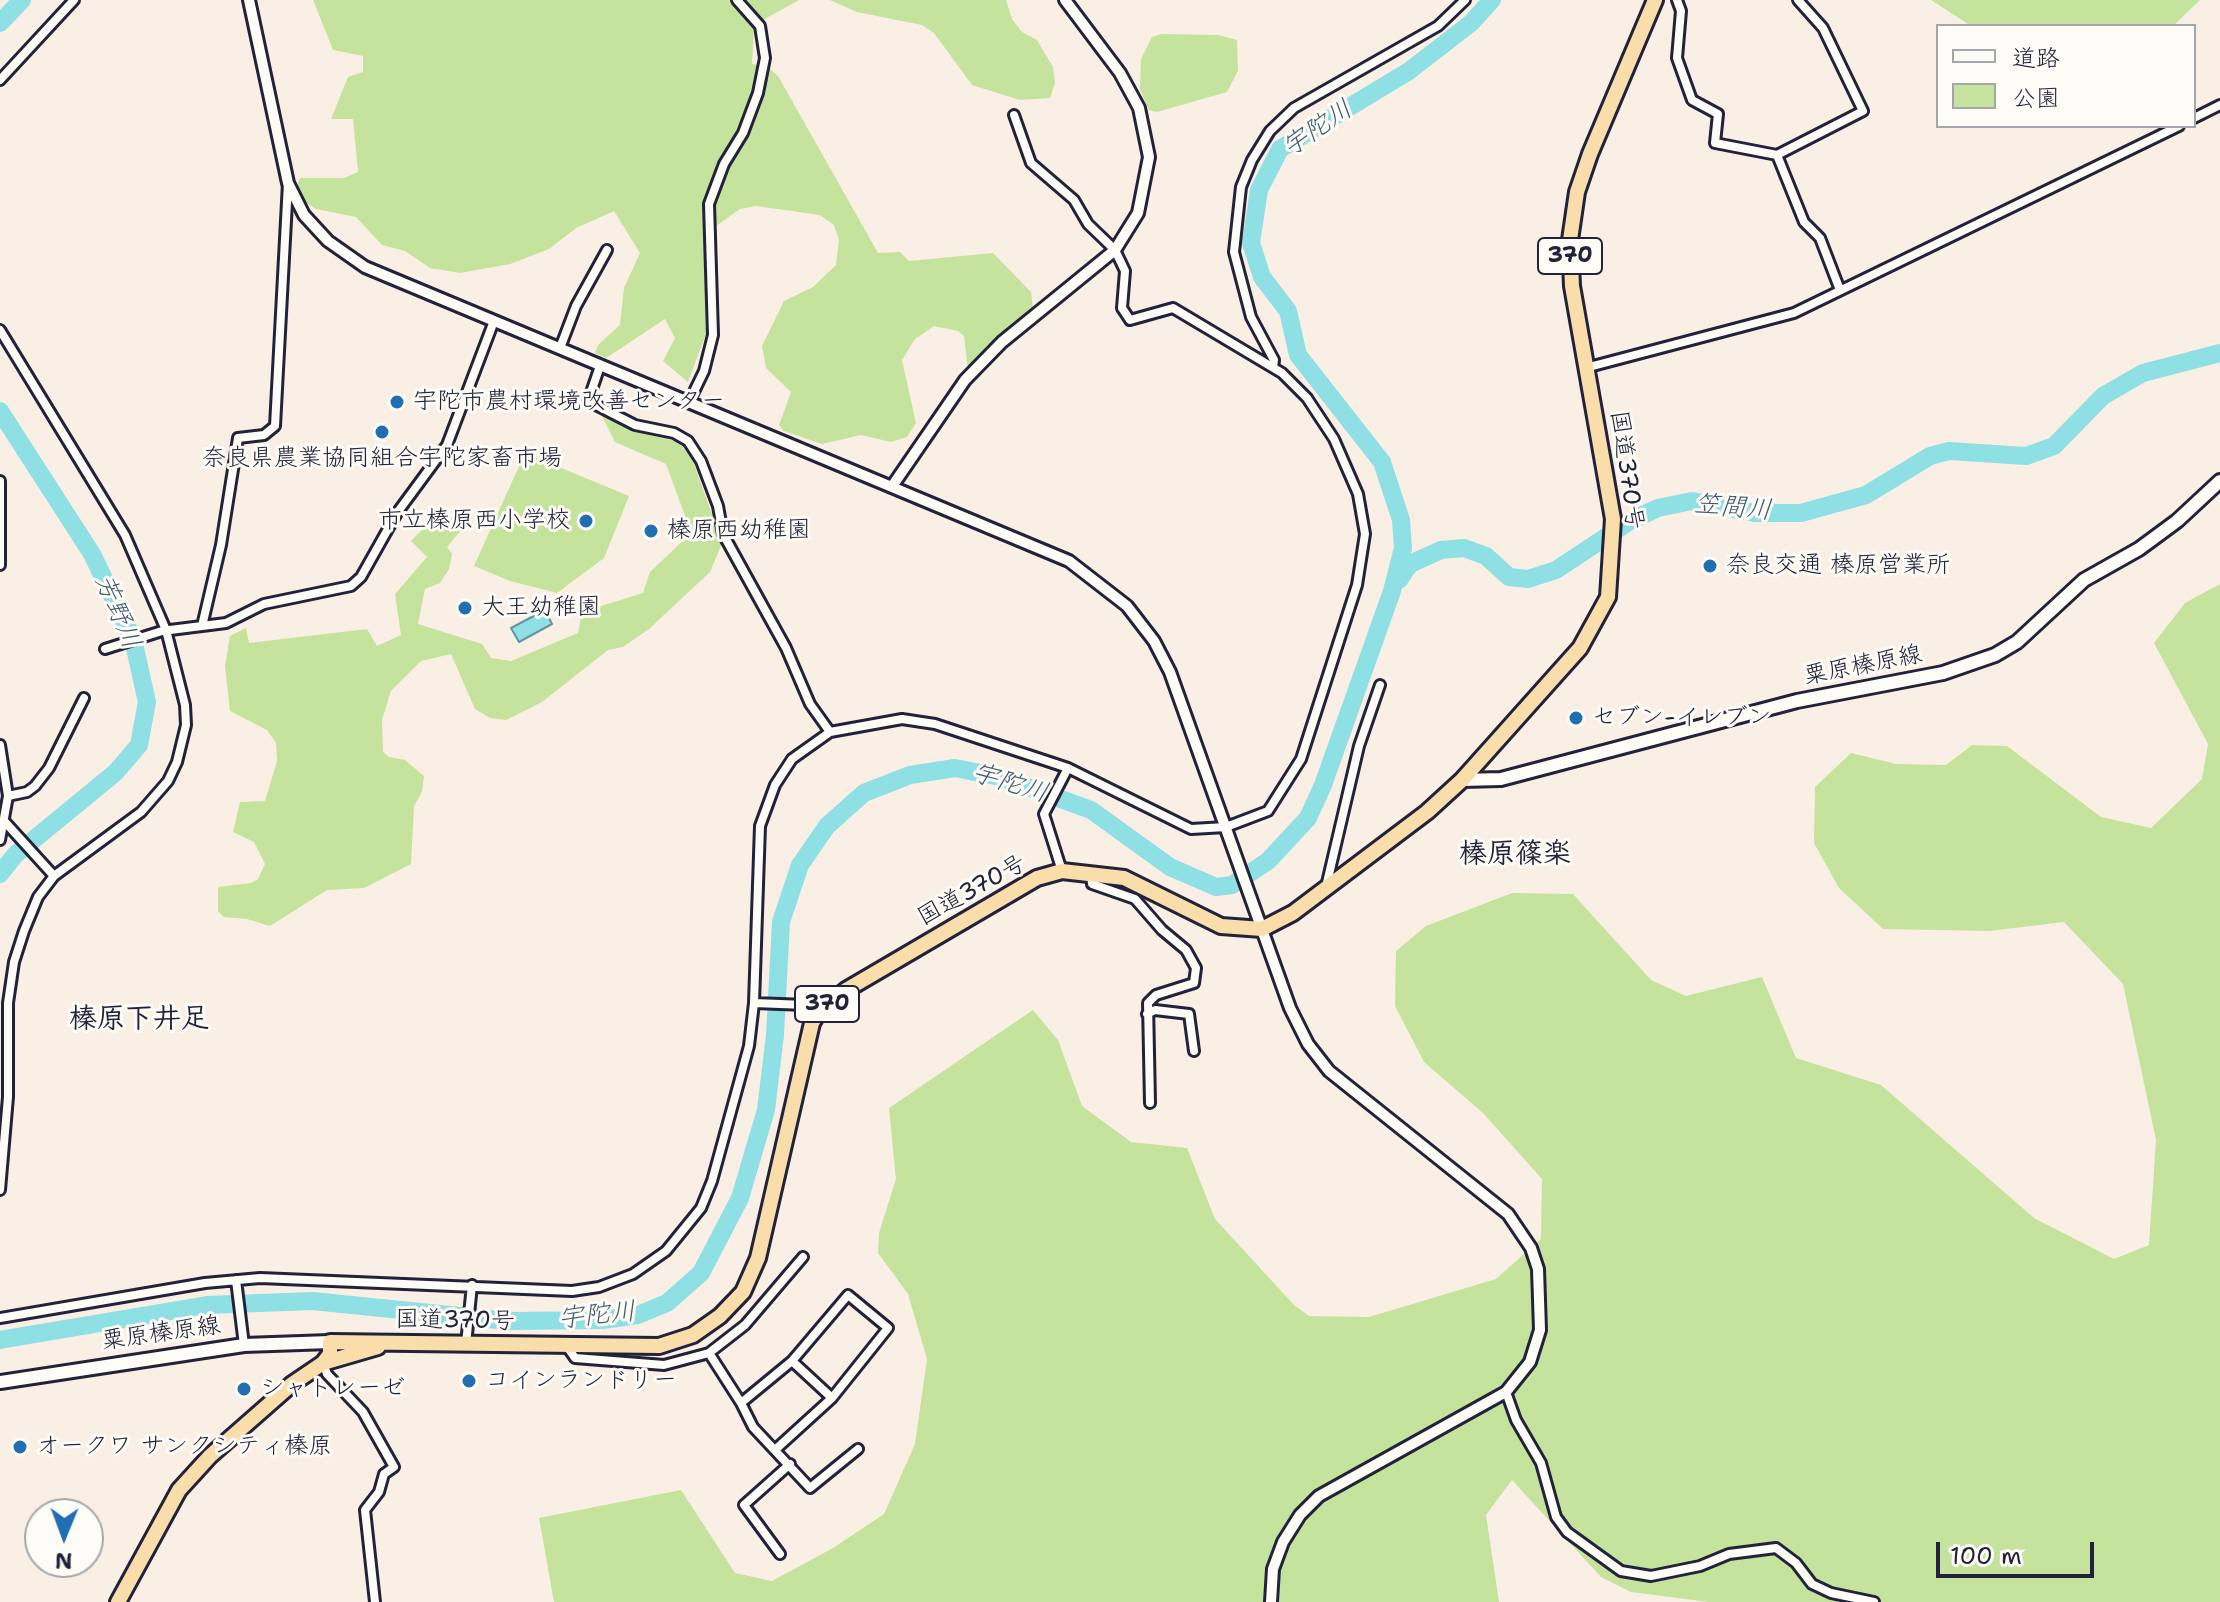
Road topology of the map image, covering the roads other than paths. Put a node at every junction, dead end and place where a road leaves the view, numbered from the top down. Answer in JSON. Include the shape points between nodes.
{"nodes":[{"id":1,"x":74,"y":0,"type":"edge"},
{"id":2,"x":249,"y":0,"type":"edge"},
{"id":3,"x":737,"y":0,"type":"edge"},
{"id":4,"x":1065,"y":0,"type":"edge"},
{"id":5,"x":1465,"y":0,"type":"edge"},
{"id":6,"x":1655,"y":0,"type":"edge"},
{"id":7,"x":1677,"y":0,"type":"edge"},
{"id":8,"x":1798,"y":0,"type":"edge"},
{"id":9,"x":0,"y":80,"type":"edge"},
{"id":10,"x":2220,"y":105,"type":"edge"},
{"id":11,"x":1014,"y":115,"type":"dead end"},
{"id":12,"x":2196,"y":117,"type":"edge"},
{"id":13,"x":2175,"y":128,"type":"edge"},
{"id":14,"x":1777,"y":155,"type":"junction"},
{"id":15,"x":288,"y":183,"type":"junction"},
{"id":16,"x":607,"y":250,"type":"dead end"},
{"id":17,"x":1115,"y":250,"type":"junction"},
{"id":18,"x":1840,"y":290,"type":"junction"},
{"id":19,"x":494,"y":321,"type":"junction"},
{"id":20,"x":0,"y":330,"type":"edge"},
{"id":21,"x":560,"y":348,"type":"junction"},
{"id":22,"x":600,"y":366,"type":"junction"},
{"id":23,"x":1273,"y":367,"type":"junction"},
{"id":24,"x":1589,"y":367,"type":"junction"},
{"id":25,"x":689,"y":402,"type":"junction"},
{"id":26,"x":0,"y":481,"type":"edge"},
{"id":27,"x":2220,"y":481,"type":"edge"},
{"id":28,"x":893,"y":485,"type":"junction"},
{"id":29,"x":0,"y":565,"type":"edge"},
{"id":30,"x":202,"y":626,"type":"junction"},
{"id":31,"x":164,"y":631,"type":"junction"},
{"id":32,"x":105,"y":649,"type":"dead end"},
{"id":33,"x":1380,"y":685,"type":"dead end"},
{"id":34,"x":84,"y":698,"type":"dead end"},
{"id":35,"x":830,"y":732,"type":"junction"},
{"id":36,"x":0,"y":745,"type":"edge"},
{"id":37,"x":1066,"y":771,"type":"junction"},
{"id":38,"x":1462,"y":780,"type":"junction"},
{"id":39,"x":8,"y":796,"type":"junction"},
{"id":40,"x":5,"y":822,"type":"junction"},
{"id":41,"x":1227,"y":830,"type":"junction"},
{"id":42,"x":0,"y":840,"type":"edge"},
{"id":43,"x":1062,"y":871,"type":"junction"},
{"id":44,"x":50,"y":872,"type":"junction"},
{"id":45,"x":1091,"y":872,"type":"junction"},
{"id":46,"x":1326,"y":888,"type":"junction"},
{"id":47,"x":1262,"y":929,"type":"junction"},
{"id":48,"x":756,"y":1004,"type":"junction"},
{"id":49,"x":818,"y":1013,"type":"junction"},
{"id":50,"x":1147,"y":1014,"type":"junction"},
{"id":51,"x":1194,"y":1051,"type":"dead end"},
{"id":52,"x":1150,"y":1103,"type":"dead end"},
{"id":53,"x":0,"y":1190,"type":"edge"},
{"id":54,"x":803,"y":1257,"type":"dead end"},
{"id":55,"x":237,"y":1282,"type":"junction"},
{"id":56,"x":472,"y":1287,"type":"junction"},
{"id":57,"x":0,"y":1318,"type":"edge"},
{"id":58,"x":466,"y":1340,"type":"junction"},
{"id":59,"x":330,"y":1342,"type":"junction"},
{"id":60,"x":402,"y":1342,"type":"junction"},
{"id":61,"x":244,"y":1345,"type":"junction"},
{"id":62,"x":565,"y":1345,"type":"junction"},
{"id":63,"x":709,"y":1353,"type":"junction"},
{"id":64,"x":792,"y":1361,"type":"junction"},
{"id":65,"x":323,"y":1363,"type":"junction"},
{"id":66,"x":0,"y":1382,"type":"edge"},
{"id":67,"x":1506,"y":1392,"type":"junction"},
{"id":68,"x":832,"y":1398,"type":"junction"},
{"id":69,"x":741,"y":1403,"type":"junction"},
{"id":70,"x":776,"y":1449,"type":"junction"},
{"id":71,"x":858,"y":1449,"type":"dead end"},
{"id":72,"x":790,"y":1464,"type":"junction"},
{"id":73,"x":780,"y":1554,"type":"dead end"},
{"id":74,"x":118,"y":1602,"type":"edge"},
{"id":75,"x":375,"y":1602,"type":"edge"},
{"id":76,"x":1271,"y":1602,"type":"edge"},
{"id":77,"x":1874,"y":1602,"type":"edge"}],
"edges":[{"from":1,"to":9,"type":"street"},
{"from":2,"to":15,"type":"street"},
{"from":3,"to":25,"type":"street","via":[[760,26],[765,58],[743,133],[709,204],[713,335]]},
{"from":4,"to":17,"type":"street","via":[[1120,73],[1145,125],[1147,178],[1138,213]]},
{"from":5,"to":23,"type":"street","via":[[1438,26],[1294,108],[1270,131],[1252,160],[1241,187],[1234,252],[1251,317]]},
{"from":6,"to":24,"type":"highway","name":"国道370号","number":"370","via":[[1577,192],[1571,267]]},
{"from":7,"to":14,"type":"street","via":[[1677,58],[1692,100],[1718,114],[1715,143]]},
{"from":8,"to":14,"type":"street","via":[[1823,28],[1863,111]]},
{"from":10,"to":12,"type":"street"},
{"from":11,"to":17,"type":"street","via":[[1031,163],[1074,200],[1088,224]]},
{"from":13,"to":18,"type":"street"},
{"from":14,"to":18,"type":"street"},
{"from":15,"to":19,"type":"street","via":[[304,215],[328,241],[365,267]]},
{"from":15,"to":30,"type":"street","via":[[275,426],[264,435],[238,438]]},
{"from":16,"to":21,"type":"street"},
{"from":17,"to":23,"type":"street","via":[[1125,271],[1122,308],[1130,320],[1173,308]]},
{"from":17,"to":28,"type":"street","via":[[1002,342],[965,380]]},
{"from":18,"to":24,"type":"street","via":[[1794,313]]},
{"from":19,"to":21,"type":"street"},
{"from":19,"to":30,"type":"street","via":[[447,445],[397,513],[361,577],[351,586],[264,604],[226,623]]},
{"from":20,"to":31,"type":"street","via":[[125,535]]},
{"from":21,"to":22,"type":"street"},
{"from":22,"to":25,"type":"street"},
{"from":22,"to":35,"type":"street","via":[[588,401],[635,425],[681,437],[701,461],[723,534],[786,648],[810,704]]},
{"from":23,"to":41,"type":"street","via":[[1307,398],[1334,439],[1358,494],[1364,554],[1301,759],[1268,811]]},
{"from":24,"to":38,"type":"highway","name":"国道370号","number":"370","via":[[1614,525],[1608,597],[1593,630]]},
{"from":25,"to":28,"type":"street"},
{"from":26,"to":29,"type":"street"},
{"from":27,"to":38,"type":"main road","name":"粟原榛原線","via":[[2177,521],[2084,580],[2017,642],[1995,655],[1943,673],[1797,701],[1501,779]]},
{"from":28,"to":41,"type":"street","via":[[1069,561],[1127,606],[1170,672]]},
{"from":30,"to":31,"type":"street"},
{"from":31,"to":32,"type":"street"},
{"from":31,"to":44,"type":"street","via":[[185,705],[177,762],[141,812]]},
{"from":33,"to":46,"type":"street","via":[[1359,746]]},
{"from":34,"to":39,"type":"street","via":[[49,768],[27,792]]},
{"from":35,"to":37,"type":"street","via":[[902,719],[935,724]]},
{"from":35,"to":48,"type":"street","via":[[792,759],[775,785],[760,826]]},
{"from":36,"to":39,"type":"street"},
{"from":37,"to":41,"type":"street","via":[[1173,822]]},
{"from":37,"to":43,"type":"street","via":[[1044,814]]},
{"from":38,"to":46,"type":"highway","name":"国道370号","number":"370"},
{"from":39,"to":40,"type":"street"},
{"from":40,"to":42,"type":"street"},
{"from":40,"to":44,"type":"street"},
{"from":41,"to":47,"type":"street"},
{"from":43,"to":45,"type":"highway","name":"国道370号","number":"370"},
{"from":43,"to":49,"type":"highway","name":"国道370号","number":"370","via":[[1037,878],[949,928],[846,990]]},
{"from":44,"to":53,"type":"street","via":[[14,962]]},
{"from":45,"to":47,"type":"highway","name":"国道370号","number":"370","via":[[1124,878],[1221,926]]},
{"from":45,"to":50,"type":"street","via":[[1092,884],[1135,899],[1194,963],[1194,983],[1156,995]]},
{"from":46,"to":47,"type":"highway","name":"国道370号","number":"370"},
{"from":47,"to":67,"type":"street","via":[[1290,1008],[1329,1071],[1508,1214],[1531,1248],[1538,1269],[1540,1330],[1530,1362]]},
{"from":48,"to":49,"type":"street","via":[[804,1005]]},
{"from":48,"to":56,"type":"street","via":[[712,1181],[701,1208],[666,1251],[633,1274],[599,1287]]},
{"from":49,"to":62,"type":"highway","name":"国道370号","number":"370","via":[[807,1037],[758,1258],[732,1306],[693,1335],[659,1346]]},
{"from":50,"to":51,"type":"street","via":[[1189,1014]]},
{"from":50,"to":52,"type":"street"},
{"from":54,"to":63,"type":"street","via":[[745,1325]]},
{"from":55,"to":56,"type":"street","via":[[336,1279]]},
{"from":55,"to":57,"type":"street"},
{"from":55,"to":61,"type":"street"},
{"from":56,"to":58,"type":"street"},
{"from":58,"to":60,"type":"highway","name":"国道370号","number":"370"},
{"from":58,"to":62,"type":"highway","name":"国道370号","number":"370"},
{"from":59,"to":60,"type":"highway","name":"国道370号","number":"370"},
{"from":59,"to":61,"type":"main road","name":"粟原榛原線"},
{"from":59,"to":65,"type":"highway"},
{"from":60,"to":65,"type":"highway"},
{"from":61,"to":66,"type":"main road","name":"粟原榛原線"},
{"from":62,"to":63,"type":"street","via":[[575,1358],[664,1365]]},
{"from":63,"to":69,"type":"street"},
{"from":64,"to":68,"type":"street"},
{"from":64,"to":68,"type":"street","via":[[848,1295],[888,1328]]},
{"from":64,"to":69,"type":"street"},
{"from":65,"to":74,"type":"highway","via":[[210,1456],[179,1490]]},
{"from":65,"to":75,"type":"street","via":[[363,1412],[394,1467],[384,1474],[365,1510]]},
{"from":67,"to":76,"type":"street","via":[[1319,1496],[1283,1542],[1273,1569]]},
{"from":67,"to":77,"type":"street","via":[[1541,1463],[1556,1517],[1567,1532],[1621,1571],[1651,1576],[1729,1554],[1776,1548],[1812,1584]]},
{"from":68,"to":70,"type":"street"},
{"from":69,"to":70,"type":"street","via":[[753,1427]]},
{"from":70,"to":72,"type":"street"},
{"from":71,"to":72,"type":"street","via":[[810,1488]]},
{"from":72,"to":73,"type":"street","via":[[744,1505]]}]}
